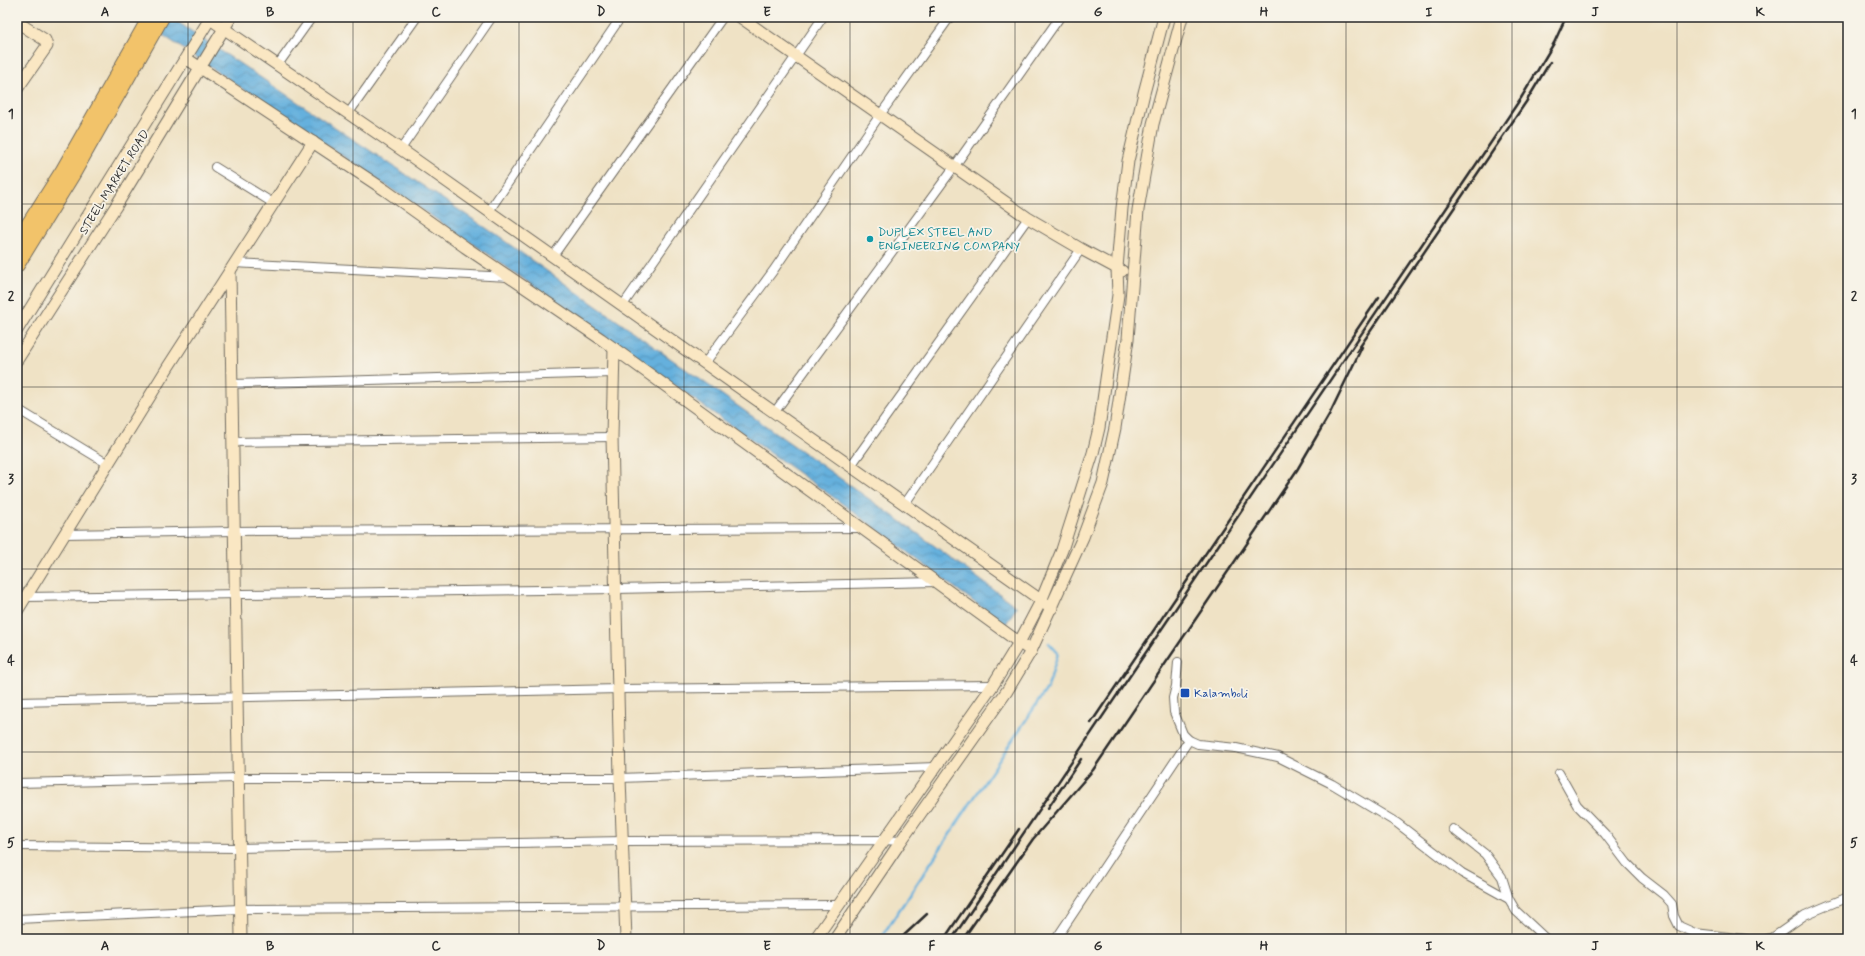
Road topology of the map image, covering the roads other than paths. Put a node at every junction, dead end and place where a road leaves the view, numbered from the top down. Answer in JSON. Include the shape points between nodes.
{"nodes":[{"id":1,"x":150,"y":17,"type":"edge"},
{"id":2,"x":162,"y":17,"type":"edge"},
{"id":3,"x":231,"y":17,"type":"edge"},
{"id":4,"x":312,"y":17,"type":"edge"},
{"id":5,"x":417,"y":17,"type":"edge"},
{"id":6,"x":492,"y":17,"type":"edge"},
{"id":7,"x":621,"y":17,"type":"edge"},
{"id":8,"x":723,"y":17,"type":"edge"},
{"id":9,"x":740,"y":17,"type":"edge"},
{"id":10,"x":823,"y":17,"type":"edge"},
{"id":11,"x":950,"y":17,"type":"edge"},
{"id":12,"x":1060,"y":17,"type":"edge"},
{"id":13,"x":1164,"y":17,"type":"edge"},
{"id":14,"x":1182,"y":17,"type":"edge"},
{"id":15,"x":210,"y":18,"type":"edge"},
{"id":16,"x":17,"y":22,"type":"edge"},
{"id":17,"x":224,"y":29,"type":"junction"},
{"id":18,"x":142,"y":42,"type":"junction"},
{"id":19,"x":795,"y":56,"type":"junction"},
{"id":20,"x":187,"y":59,"type":"junction"},
{"id":21,"x":278,"y":66,"type":"junction"},
{"id":22,"x":201,"y":68,"type":"junction"},
{"id":23,"x":17,"y":89,"type":"edge"},
{"id":24,"x":348,"y":114,"type":"junction"},
{"id":25,"x":880,"y":115,"type":"junction"},
{"id":26,"x":313,"y":142,"type":"junction"},
{"id":27,"x":401,"y":150,"type":"junction"},
{"id":28,"x":215,"y":167,"type":"dead end"},
{"id":29,"x":954,"y":167,"type":"junction"},
{"id":30,"x":273,"y":203,"type":"junction"},
{"id":31,"x":489,"y":211,"type":"junction"},
{"id":32,"x":1028,"y":218,"type":"junction"},
{"id":33,"x":17,"y":242,"type":"edge"},
{"id":34,"x":1082,"y":249,"type":"junction"},
{"id":35,"x":553,"y":256,"type":"junction"},
{"id":36,"x":17,"y":264,"type":"edge"},
{"id":37,"x":232,"y":267,"type":"junction"},
{"id":38,"x":1117,"y":268,"type":"junction"},
{"id":39,"x":509,"y":277,"type":"junction"},
{"id":40,"x":1133,"y":277,"type":"junction"},
{"id":41,"x":623,"y":305,"type":"junction"},
{"id":42,"x":17,"y":330,"type":"edge"},
{"id":43,"x":614,"y":348,"type":"junction"},
{"id":44,"x":17,"y":360,"type":"edge"},
{"id":45,"x":705,"y":364,"type":"junction"},
{"id":46,"x":613,"y":373,"type":"junction"},
{"id":47,"x":232,"y":384,"type":"junction"},
{"id":48,"x":19,"y":410,"type":"dead end"},
{"id":49,"x":774,"y":413,"type":"junction"},
{"id":50,"x":612,"y":437,"type":"junction"},
{"id":51,"x":232,"y":442,"type":"junction"},
{"id":52,"x":108,"y":464,"type":"junction"},
{"id":53,"x":850,"y":467,"type":"junction"},
{"id":54,"x":904,"y":505,"type":"junction"},
{"id":55,"x":614,"y":528,"type":"junction"},
{"id":56,"x":863,"y":528,"type":"junction"},
{"id":57,"x":234,"y":531,"type":"junction"},
{"id":58,"x":65,"y":534,"type":"junction"},
{"id":59,"x":938,"y":582,"type":"junction"},
{"id":60,"x":616,"y":589,"type":"junction"},
{"id":61,"x":235,"y":595,"type":"junction"},
{"id":62,"x":26,"y":597,"type":"junction"},
{"id":63,"x":1040,"y":603,"type":"junction"},
{"id":64,"x":1051,"y":610,"type":"junction"},
{"id":65,"x":17,"y":611,"type":"edge"},
{"id":66,"x":1022,"y":637,"type":"junction"},
{"id":67,"x":1032,"y":651,"type":"junction"},
{"id":68,"x":1178,"y":662,"type":"dead end"},
{"id":69,"x":993,"y":685,"type":"junction"},
{"id":70,"x":619,"y":689,"type":"junction"},
{"id":71,"x":237,"y":697,"type":"junction"},
{"id":72,"x":17,"y":702,"type":"edge"},
{"id":73,"x":1189,"y":740,"type":"junction"},
{"id":74,"x":936,"y":767,"type":"junction"},
{"id":75,"x":1559,"y":773,"type":"dead end"},
{"id":76,"x":238,"y":778,"type":"junction"},
{"id":77,"x":620,"y":778,"type":"junction"},
{"id":78,"x":17,"y":783,"type":"edge"},
{"id":79,"x":1453,"y":829,"type":"dead end"},
{"id":80,"x":883,"y":840,"type":"junction"},
{"id":81,"x":623,"y":841,"type":"junction"},
{"id":82,"x":901,"y":841,"type":"junction"},
{"id":83,"x":17,"y":846,"type":"edge"},
{"id":84,"x":240,"y":848,"type":"junction"},
{"id":85,"x":1848,"y":897,"type":"edge"},
{"id":86,"x":1509,"y":899,"type":"junction"},
{"id":87,"x":839,"y":905,"type":"junction"},
{"id":88,"x":624,"y":907,"type":"junction"},
{"id":89,"x":240,"y":909,"type":"junction"},
{"id":90,"x":17,"y":919,"type":"edge"},
{"id":91,"x":241,"y":939,"type":"edge"},
{"id":92,"x":626,"y":939,"type":"edge"},
{"id":93,"x":815,"y":939,"type":"edge"},
{"id":94,"x":835,"y":939,"type":"edge"},
{"id":95,"x":1056,"y":939,"type":"edge"},
{"id":96,"x":1546,"y":939,"type":"edge"},
{"id":97,"x":1746,"y":939,"type":"edge"},
{"id":98,"x":1767,"y":939,"type":"edge"}],
"edges":[{"from":1,"to":18,"type":"highway"},
{"from":2,"to":18,"type":"highway"},
{"from":3,"to":17,"type":"street","name":"STEEL MARKET ROAD"},
{"from":4,"to":21,"type":"street"},
{"from":5,"to":24,"type":"street"},
{"from":6,"to":27,"type":"street"},
{"from":7,"to":31,"type":"street"},
{"from":8,"to":35,"type":"street"},
{"from":9,"to":19,"type":"street"},
{"from":10,"to":19,"type":"street"},
{"from":11,"to":25,"type":"street"},
{"from":12,"to":29,"type":"street"},
{"from":13,"to":38,"type":"street","via":[[1128,162]]},
{"from":14,"to":40,"type":"street","via":[[1153,124],[1138,210]]},
{"from":15,"to":17,"type":"street"},
{"from":15,"to":20,"type":"street","name":"STEEL MARKET ROAD"},
{"from":16,"to":23,"type":"street","via":[[45,40],[47,46]]},
{"from":17,"to":21,"type":"street"},
{"from":17,"to":22,"type":"street","name":"STEEL MARKET ROAD"},
{"from":18,"to":33,"type":"highway"},
{"from":18,"to":36,"type":"highway","via":[[73,174]]},
{"from":19,"to":25,"type":"street"},
{"from":19,"to":41,"type":"street"},
{"from":20,"to":22,"type":"street"},
{"from":20,"to":42,"type":"street","name":"STEEL MARKET ROAD"},
{"from":21,"to":24,"type":"street"},
{"from":22,"to":26,"type":"street"},
{"from":22,"to":44,"type":"street","name":"STEEL MARKET ROAD"},
{"from":24,"to":27,"type":"street"},
{"from":25,"to":29,"type":"street"},
{"from":25,"to":45,"type":"street","via":[[774,271]]},
{"from":26,"to":30,"type":"street"},
{"from":26,"to":39,"type":"street"},
{"from":27,"to":31,"type":"street"},
{"from":28,"to":30,"type":"street"},
{"from":29,"to":32,"type":"street"},
{"from":29,"to":49,"type":"street"},
{"from":30,"to":37,"type":"street"},
{"from":31,"to":35,"type":"street"},
{"from":32,"to":34,"type":"street"},
{"from":32,"to":53,"type":"street"},
{"from":34,"to":38,"type":"street"},
{"from":34,"to":54,"type":"street"},
{"from":35,"to":41,"type":"street"},
{"from":37,"to":39,"type":"street"},
{"from":37,"to":47,"type":"street"},
{"from":37,"to":52,"type":"street"},
{"from":38,"to":40,"type":"street"},
{"from":38,"to":63,"type":"street","via":[[1118,295],[1099,428],[1062,550]]},
{"from":39,"to":43,"type":"street"},
{"from":40,"to":64,"type":"street","via":[[1128,339],[1103,483]]},
{"from":41,"to":45,"type":"street"},
{"from":43,"to":46,"type":"street"},
{"from":43,"to":56,"type":"street"},
{"from":45,"to":49,"type":"street"},
{"from":46,"to":47,"type":"street"},
{"from":46,"to":50,"type":"street"},
{"from":47,"to":51,"type":"street"},
{"from":48,"to":52,"type":"street"},
{"from":49,"to":53,"type":"street"},
{"from":50,"to":51,"type":"street"},
{"from":50,"to":55,"type":"street"},
{"from":51,"to":57,"type":"street"},
{"from":52,"to":58,"type":"street"},
{"from":53,"to":54,"type":"street"},
{"from":54,"to":63,"type":"street"},
{"from":55,"to":56,"type":"street"},
{"from":55,"to":57,"type":"street"},
{"from":55,"to":60,"type":"street"},
{"from":56,"to":59,"type":"street"},
{"from":57,"to":58,"type":"street"},
{"from":57,"to":61,"type":"street"},
{"from":58,"to":62,"type":"street"},
{"from":59,"to":60,"type":"street"},
{"from":59,"to":66,"type":"street"},
{"from":60,"to":61,"type":"street"},
{"from":60,"to":70,"type":"street"},
{"from":61,"to":62,"type":"street"},
{"from":61,"to":71,"type":"street"},
{"from":62,"to":65,"type":"street"},
{"from":63,"to":64,"type":"street"},
{"from":63,"to":66,"type":"street"},
{"from":64,"to":67,"type":"street"},
{"from":66,"to":67,"type":"street"},
{"from":66,"to":69,"type":"street"},
{"from":67,"to":82,"type":"street","via":[[1007,691]]},
{"from":68,"to":73,"type":"street","via":[[1173,698],[1174,712],[1183,734]]},
{"from":69,"to":70,"type":"street"},
{"from":69,"to":74,"type":"street"},
{"from":70,"to":71,"type":"street"},
{"from":70,"to":77,"type":"street"},
{"from":71,"to":72,"type":"street"},
{"from":71,"to":76,"type":"street"},
{"from":73,"to":86,"type":"street","via":[[1198,744],[1236,748],[1278,757],[1332,784],[1397,823],[1462,873]]},
{"from":73,"to":95,"type":"street"},
{"from":74,"to":77,"type":"street"},
{"from":74,"to":80,"type":"street"},
{"from":75,"to":97,"type":"street","via":[[1577,805],[1605,834],[1627,863],[1672,904],[1679,926],[1695,934]]},
{"from":76,"to":77,"type":"street"},
{"from":76,"to":78,"type":"street"},
{"from":76,"to":84,"type":"street"},
{"from":77,"to":81,"type":"street"},
{"from":79,"to":86,"type":"street","via":[[1486,854],[1502,877]]},
{"from":80,"to":81,"type":"street"},
{"from":80,"to":82,"type":"street"},
{"from":80,"to":87,"type":"street"},
{"from":81,"to":84,"type":"street"},
{"from":81,"to":88,"type":"street"},
{"from":82,"to":94,"type":"street"},
{"from":83,"to":84,"type":"street"},
{"from":84,"to":89,"type":"street"},
{"from":85,"to":98,"type":"street","via":[[1805,915]]},
{"from":86,"to":96,"type":"street","via":[[1516,911]]},
{"from":87,"to":88,"type":"street"},
{"from":87,"to":93,"type":"street"},
{"from":88,"to":89,"type":"street"},
{"from":88,"to":92,"type":"street"},
{"from":89,"to":90,"type":"street"},
{"from":89,"to":91,"type":"street"}]}
